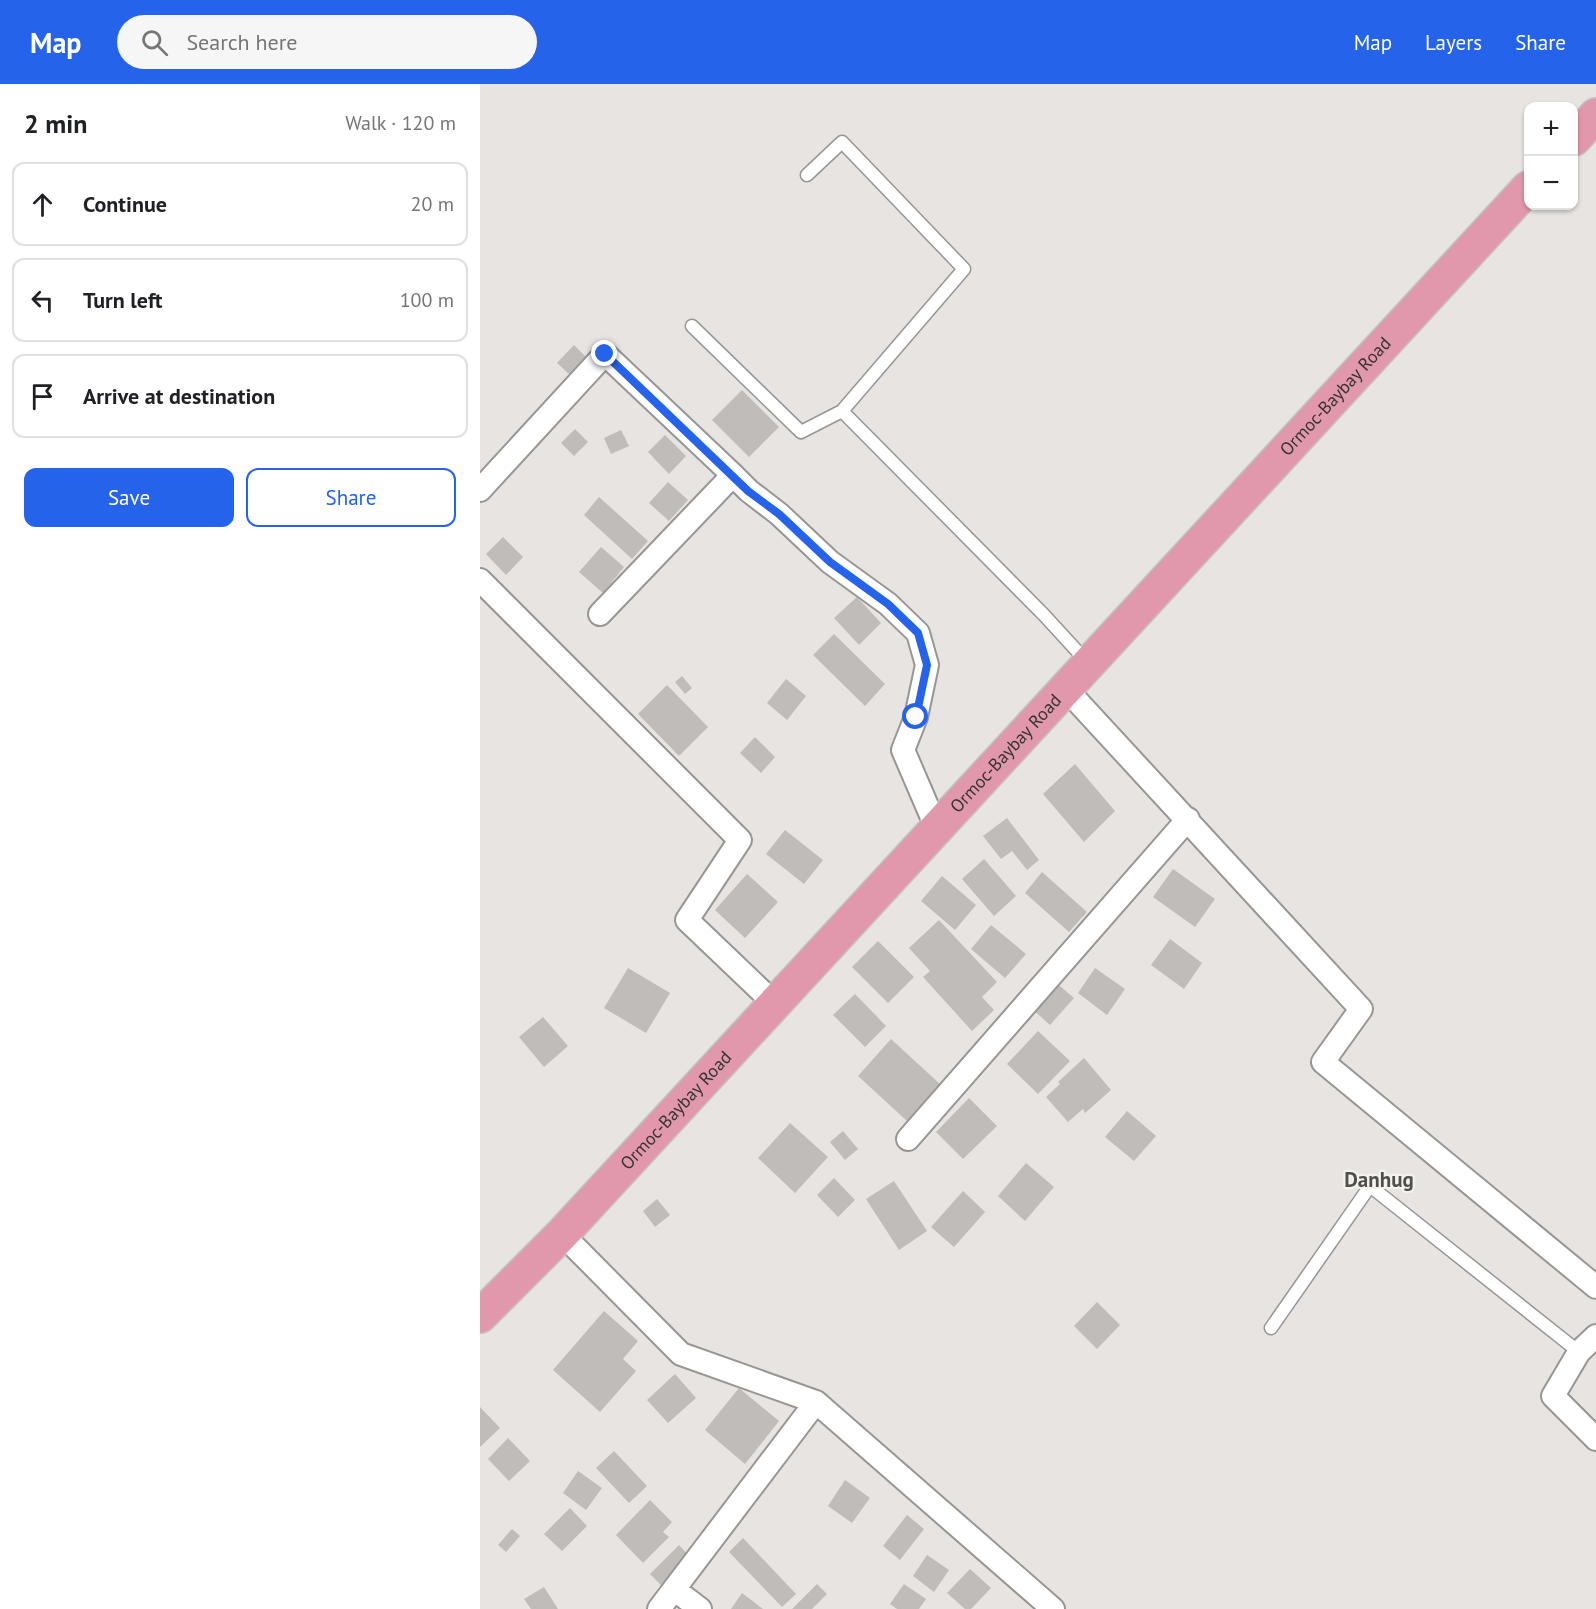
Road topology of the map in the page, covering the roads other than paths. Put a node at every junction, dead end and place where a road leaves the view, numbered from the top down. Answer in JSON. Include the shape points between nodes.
{"nodes":[{"id":1,"x":1596,"y":115,"type":"edge"},
{"id":2,"x":1578,"y":135,"type":"edge"},
{"id":3,"x":807,"y":175,"type":"dead end"},
{"id":4,"x":1524,"y":192,"type":"edge"},
{"id":5,"x":692,"y":326,"type":"dead end"},
{"id":6,"x":842,"y":411,"type":"junction"},
{"id":7,"x":733,"y":475,"type":"junction"},
{"id":8,"x":480,"y":490,"type":"edge"},
{"id":9,"x":480,"y":580,"type":"edge"},
{"id":10,"x":600,"y":614,"type":"dead end"},
{"id":11,"x":1089,"y":664,"type":"junction"},
{"id":12,"x":1066,"y":689,"type":"junction"},
{"id":13,"x":1188,"y":819,"type":"junction"},
{"id":14,"x":937,"y":829,"type":"junction"},
{"id":15,"x":775,"y":1004,"type":"junction"},
{"id":16,"x":908,"y":1139,"type":"dead end"},
{"id":17,"x":562,"y":1234,"type":"junction"},
{"id":18,"x":1596,"y":1287,"type":"edge"},
{"id":19,"x":480,"y":1316,"type":"edge"},
{"id":20,"x":1271,"y":1328,"type":"dead end"},
{"id":21,"x":1596,"y":1335,"type":"edge"},
{"id":22,"x":1579,"y":1352,"type":"junction"},
{"id":23,"x":816,"y":1402,"type":"junction"},
{"id":24,"x":1596,"y":1439,"type":"edge"},
{"id":25,"x":674,"y":1589,"type":"junction"},
{"id":26,"x":659,"y":1609,"type":"edge"},
{"id":27,"x":700,"y":1609,"type":"edge"},
{"id":28,"x":1053,"y":1609,"type":"edge"}],
"edges":[{"from":1,"to":2,"type":"highway"},
{"from":3,"to":6,"type":"lane","via":[[842,142],[964,268]]},
{"from":4,"to":11,"type":"highway","name":"Ormoc-Baybay Road"},
{"from":5,"to":6,"type":"lane","via":[[801,432]]},
{"from":6,"to":11,"type":"lane"},
{"from":7,"to":8,"type":"street","via":[[605,354]]},
{"from":7,"to":10,"type":"street"},
{"from":7,"to":14,"type":"street","via":[[830,562],[888,604],[918,633],[927,665],[916,717],[903,750]]},
{"from":9,"to":15,"type":"street","via":[[740,840],[687,920]]},
{"from":11,"to":12,"type":"highway","name":"Ormoc-Baybay Road"},
{"from":12,"to":13,"type":"street"},
{"from":12,"to":14,"type":"highway","name":"Ormoc-Baybay Road"},
{"from":13,"to":16,"type":"street"},
{"from":13,"to":18,"type":"street","via":[[1361,1009],[1323,1062]]},
{"from":14,"to":15,"type":"highway","name":"Ormoc-Baybay Road"},
{"from":15,"to":17,"type":"highway","name":"Ormoc-Baybay Road"},
{"from":17,"to":19,"type":"highway","name":"Ormoc-Baybay Road"},
{"from":17,"to":23,"type":"street","via":[[681,1354]]},
{"from":20,"to":22,"type":"lane","via":[[1370,1186]]},
{"from":21,"to":22,"type":"street"},
{"from":22,"to":24,"type":"street","via":[[1553,1396]]},
{"from":23,"to":25,"type":"street"},
{"from":23,"to":28,"type":"street"},
{"from":25,"to":26,"type":"street"},
{"from":25,"to":27,"type":"street"}]}
